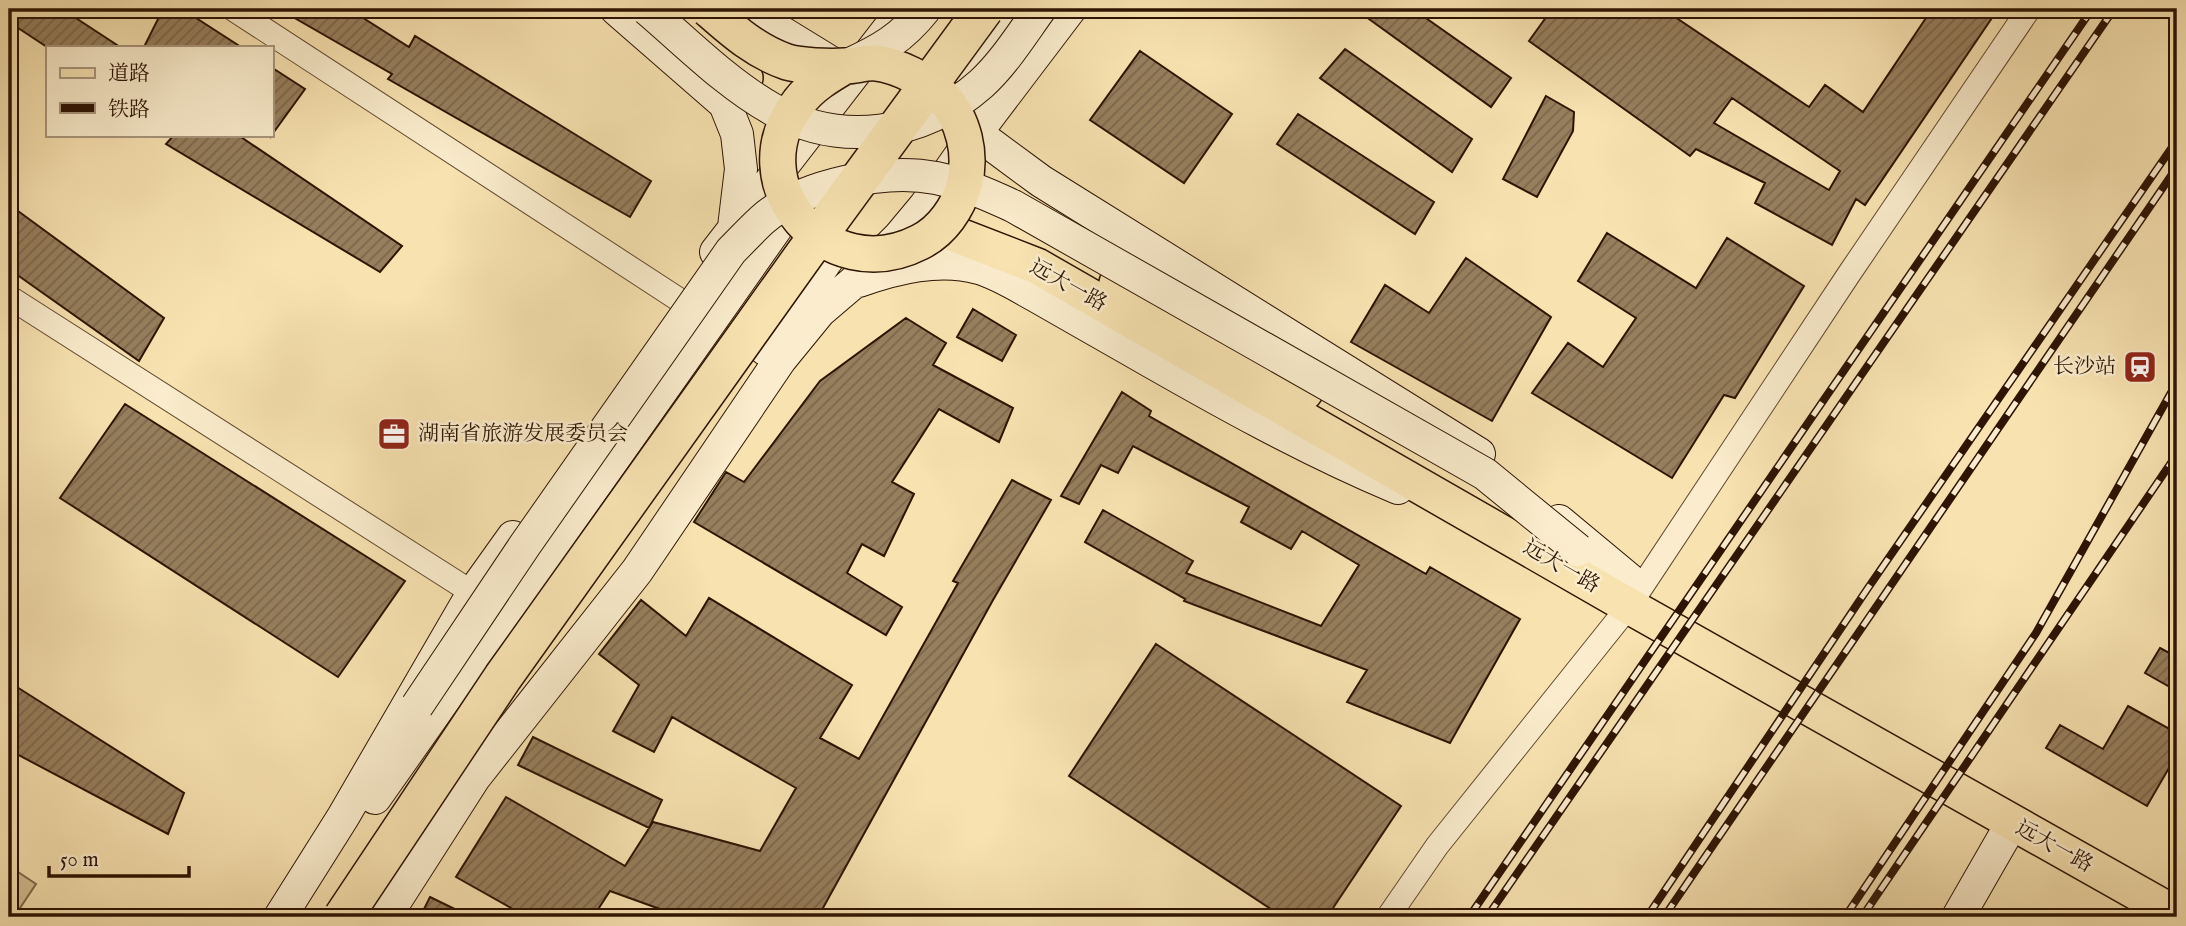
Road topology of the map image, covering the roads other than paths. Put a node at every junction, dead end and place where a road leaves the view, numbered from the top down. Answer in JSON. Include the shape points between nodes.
{"nodes":[{"id":1,"x":233,"y":9,"type":"edge"},
{"id":2,"x":616,"y":9,"type":"edge"},
{"id":3,"x":648,"y":9,"type":"edge"},
{"id":4,"x":671,"y":9,"type":"edge"},
{"id":5,"x":708,"y":9,"type":"edge"},
{"id":6,"x":747,"y":9,"type":"edge"},
{"id":7,"x":904,"y":9,"type":"edge"},
{"id":8,"x":925,"y":9,"type":"edge"},
{"id":9,"x":954,"y":9,"type":"edge"},
{"id":10,"x":984,"y":9,"type":"edge"},
{"id":11,"x":1008,"y":9,"type":"edge"},
{"id":12,"x":1040,"y":9,"type":"edge"},
{"id":13,"x":1070,"y":9,"type":"edge"},
{"id":14,"x":2029,"y":9,"type":"edge"},
{"id":15,"x":849,"y":71,"type":"junction"},
{"id":16,"x":943,"y":97,"type":"junction"},
{"id":17,"x":976,"y":134,"type":"junction"},
{"id":18,"x":781,"y":138,"type":"junction"},
{"id":19,"x":967,"y":173,"type":"junction"},
{"id":20,"x":791,"y":207,"type":"junction"},
{"id":21,"x":734,"y":227,"type":"junction"},
{"id":22,"x":939,"y":228,"type":"junction"},
{"id":23,"x":836,"y":247,"type":"junction"},
{"id":24,"x":854,"y":282,"type":"junction"},
{"id":25,"x":9,"y":297,"type":"edge"},
{"id":26,"x":681,"y":301,"type":"junction"},
{"id":27,"x":1490,"y":526,"type":"junction"},
{"id":28,"x":1578,"y":550,"type":"junction"},
{"id":29,"x":1634,"y":591,"type":"junction"},
{"id":30,"x":473,"y":593,"type":"junction"},
{"id":31,"x":552,"y":666,"type":"junction"},
{"id":32,"x":343,"y":817,"type":"junction"},
{"id":33,"x":2012,"y":823,"type":"junction"},
{"id":34,"x":309,"y":872,"type":"junction"},
{"id":35,"x":2177,"y":889,"type":"edge"},
{"id":36,"x":2177,"y":915,"type":"edge"},
{"id":37,"x":280,"y":917,"type":"edge"},
{"id":38,"x":319,"y":917,"type":"edge"},
{"id":39,"x":343,"y":917,"type":"edge"},
{"id":40,"x":385,"y":917,"type":"edge"},
{"id":41,"x":1388,"y":917,"type":"edge"},
{"id":42,"x":1958,"y":917,"type":"edge"}],
"edges":[{"from":1,"to":26,"type":"street"},
{"from":2,"to":21,"type":"main road","via":[[724,104],[737,134],[741,169]]},
{"from":3,"to":12,"type":"main road","bridge":true,"via":[[770,108],[814,127],[844,133],[871,133],[932,116],[950,106],[981,84]]},
{"from":4,"to":18,"type":"main road","bridge":true,"via":[[745,78]]},
{"from":5,"to":15,"type":"main road","bridge":true,"via":[[747,43],[788,62]]},
{"from":6,"to":15,"type":"main road"},
{"from":7,"to":15,"type":"main road"},
{"from":8,"to":15,"type":"main road","bridge":true,"via":[[884,48]]},
{"from":9,"to":38,"type":"highway","bridge":true,"via":[[485,667]]},
{"from":10,"to":39,"type":"highway","bridge":true,"via":[[511,666]]},
{"from":11,"to":16,"type":"main road"},
{"from":13,"to":17,"type":"main road"},
{"from":14,"to":29,"type":"street"},
{"from":15,"to":16,"type":"main road","bridge":true,"via":[[876,63],[912,75]]},
{"from":15,"to":18,"type":"main road","bridge":true,"via":[[819,83],[799,102]]},
{"from":15,"to":21,"type":"main road"},
{"from":16,"to":19,"type":"main road","bridge":true,"via":[[963,132]]},
{"from":17,"to":24,"type":"main road","via":[[925,206]]},
{"from":17,"to":29,"type":"main road","via":[[1041,181],[1482,457]]},
{"from":18,"to":20,"type":"main road","bridge":true,"via":[[780,173]]},
{"from":19,"to":22,"type":"main road","bridge":true,"via":[[953,212]]},
{"from":19,"to":28,"type":"main road","name":"远大一路","bridge":true,"via":[[1043,239]]},
{"from":20,"to":23,"type":"main road","bridge":true,"via":[[810,231]]},
{"from":20,"to":34,"type":"main road","via":[[352,830]]},
{"from":21,"to":26,"type":"main road"},
{"from":22,"to":23,"type":"main road","bridge":true,"via":[[925,240],[890,254]]},
{"from":22,"to":27,"type":"main road","name":"远大一路","via":[[1037,266]]},
{"from":23,"to":31,"type":"main road"},
{"from":24,"to":27,"type":"main road","via":[[912,266],[978,268],[1026,290],[1223,404],[1363,473]]},
{"from":24,"to":31,"type":"main road","via":[[820,312],[780,359],[636,571]]},
{"from":25,"to":30,"type":"street"},
{"from":26,"to":30,"type":"main road"},
{"from":27,"to":29,"type":"main road","name":"远大一路"},
{"from":28,"to":29,"type":"main road","name":"远大一路"},
{"from":28,"to":32,"type":"main road","bridge":true,"via":[[1485,474],[1013,206],[971,187],[933,178],[894,176],[840,182],[763,218],[731,251],[525,545]]},
{"from":29,"to":33,"type":"main road","name":"远大一路"},
{"from":29,"to":35,"type":"main road","name":"远大一路"},
{"from":29,"to":41,"type":"street","via":[[1437,846]]},
{"from":30,"to":32,"type":"main road"},
{"from":31,"to":40,"type":"main road"},
{"from":32,"to":34,"type":"main road"},
{"from":33,"to":36,"type":"main road","name":"远大一路"},
{"from":33,"to":42,"type":"main road"},
{"from":34,"to":37,"type":"main road"}]}
